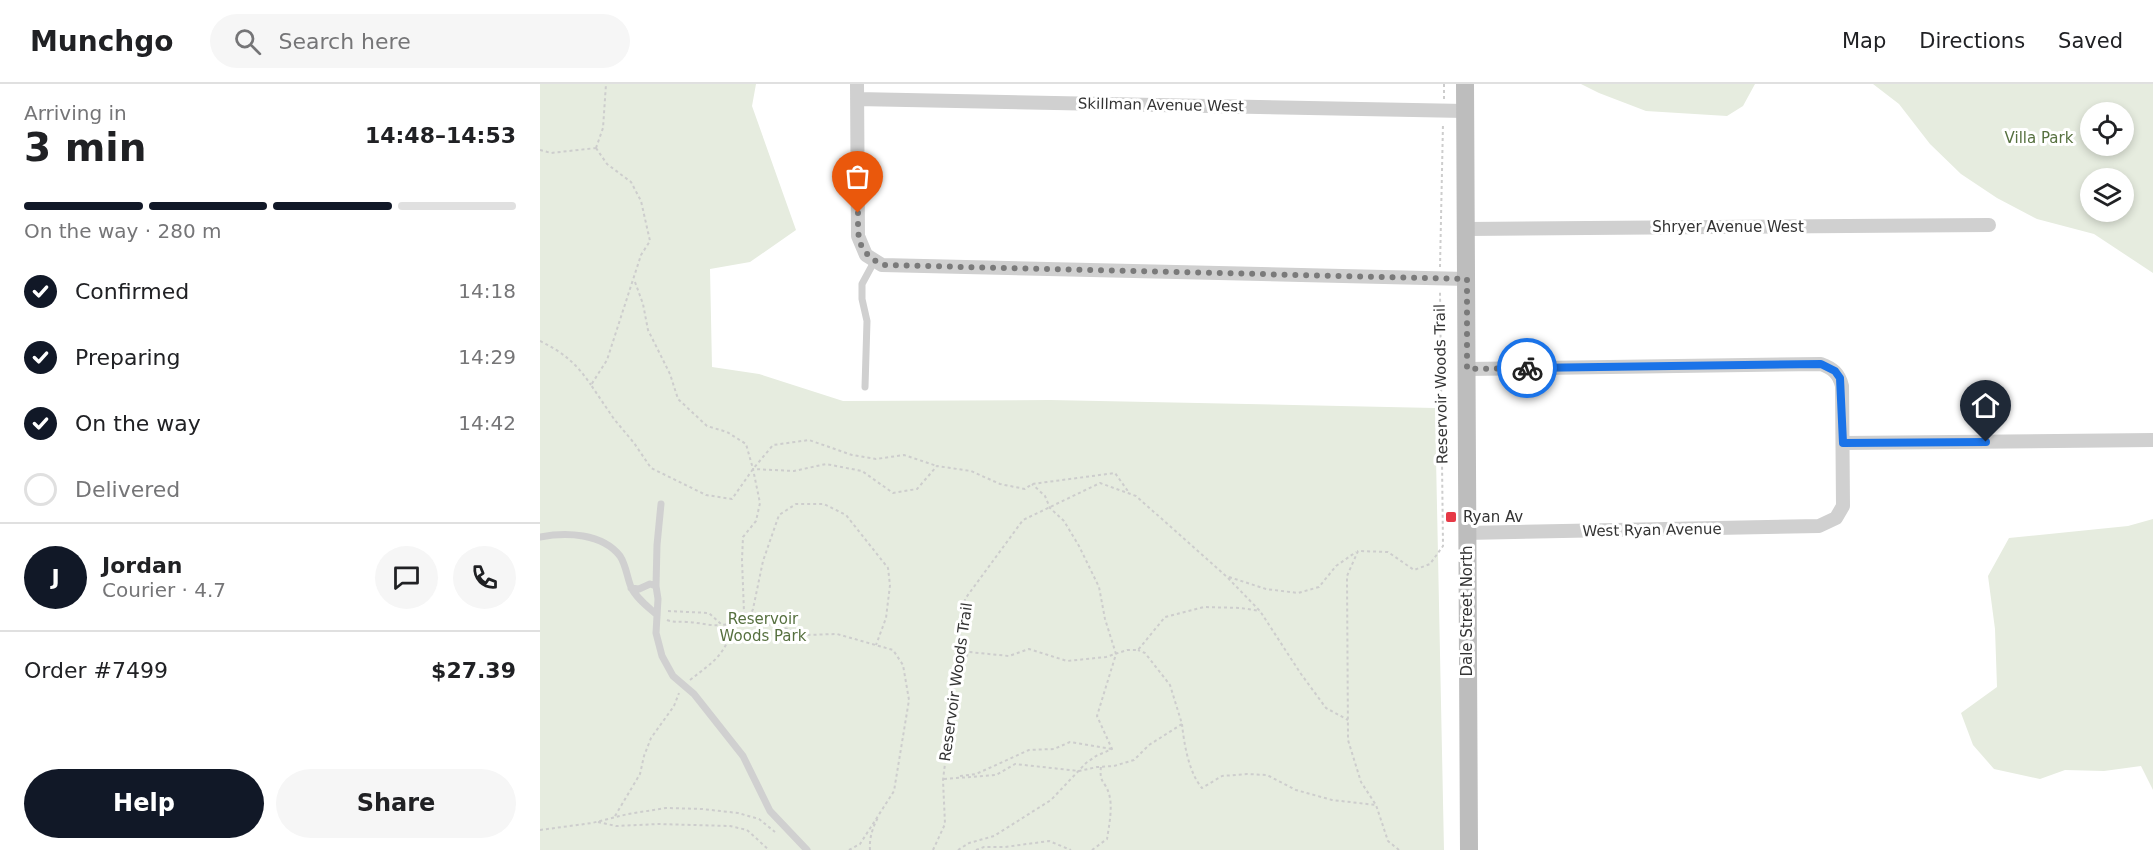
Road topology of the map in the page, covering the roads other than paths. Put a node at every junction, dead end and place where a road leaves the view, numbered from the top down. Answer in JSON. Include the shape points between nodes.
{"nodes":[{"id":1,"x":857,"y":84,"type":"edge"},
{"id":2,"x":1465,"y":84,"type":"edge"},
{"id":3,"x":856,"y":99,"type":"junction"},
{"id":4,"x":1465,"y":111,"type":"junction"},
{"id":5,"x":1989,"y":225,"type":"dead end"},
{"id":6,"x":1467,"y":229,"type":"junction"},
{"id":7,"x":870,"y":258,"type":"junction"},
{"id":8,"x":1467,"y":279,"type":"junction"},
{"id":9,"x":1467,"y":369,"type":"junction"},
{"id":10,"x":865,"y":387,"type":"dead end"},
{"id":11,"x":2153,"y":440,"type":"edge"},
{"id":12,"x":1843,"y":443,"type":"junction"},
{"id":13,"x":661,"y":504,"type":"dead end"},
{"id":14,"x":1466,"y":533,"type":"junction"},
{"id":15,"x":540,"y":537,"type":"edge"},
{"id":16,"x":656,"y":586,"type":"junction"},
{"id":17,"x":631,"y":588,"type":"junction"},
{"id":18,"x":657,"y":615,"type":"junction"},
{"id":19,"x":807,"y":850,"type":"edge"},
{"id":20,"x":1469,"y":850,"type":"edge"}],
"edges":[{"from":1,"to":3,"type":"street"},
{"from":2,"to":4,"type":"main road","name":"Dale Street North"},
{"from":3,"to":4,"type":"street","name":"Skillman Avenue West"},
{"from":3,"to":7,"type":"street","via":[[858,236]]},
{"from":4,"to":6,"type":"main road","name":"Dale Street North"},
{"from":5,"to":6,"type":"street","name":"Shryer Avenue West"},
{"from":6,"to":8,"type":"main road","name":"Dale Street North"},
{"from":7,"to":8,"type":"street","via":[[882,265]]},
{"from":7,"to":10,"type":"lane","via":[[862,284],[867,321]]},
{"from":8,"to":9,"type":"main road","name":"Dale Street North"},
{"from":9,"to":12,"type":"street","via":[[1821,364],[1840,378]]},
{"from":9,"to":14,"type":"main road","name":"Dale Street North"},
{"from":11,"to":12,"type":"street"},
{"from":12,"to":14,"type":"street","name":"West Ryan Avenue","via":[[1843,506],[1836,518],[1819,526]]},
{"from":13,"to":16,"type":"lane"},
{"from":14,"to":20,"type":"main road","name":"Dale Street North"},
{"from":15,"to":17,"type":"lane","via":[[574,535],[600,540],[621,557]]},
{"from":16,"to":17,"type":"lane"},
{"from":16,"to":18,"type":"lane"},
{"from":17,"to":18,"type":"lane"},
{"from":18,"to":19,"type":"lane","via":[[656,633],[662,656],[674,676],[694,694],[743,756],[770,811]]}]}
